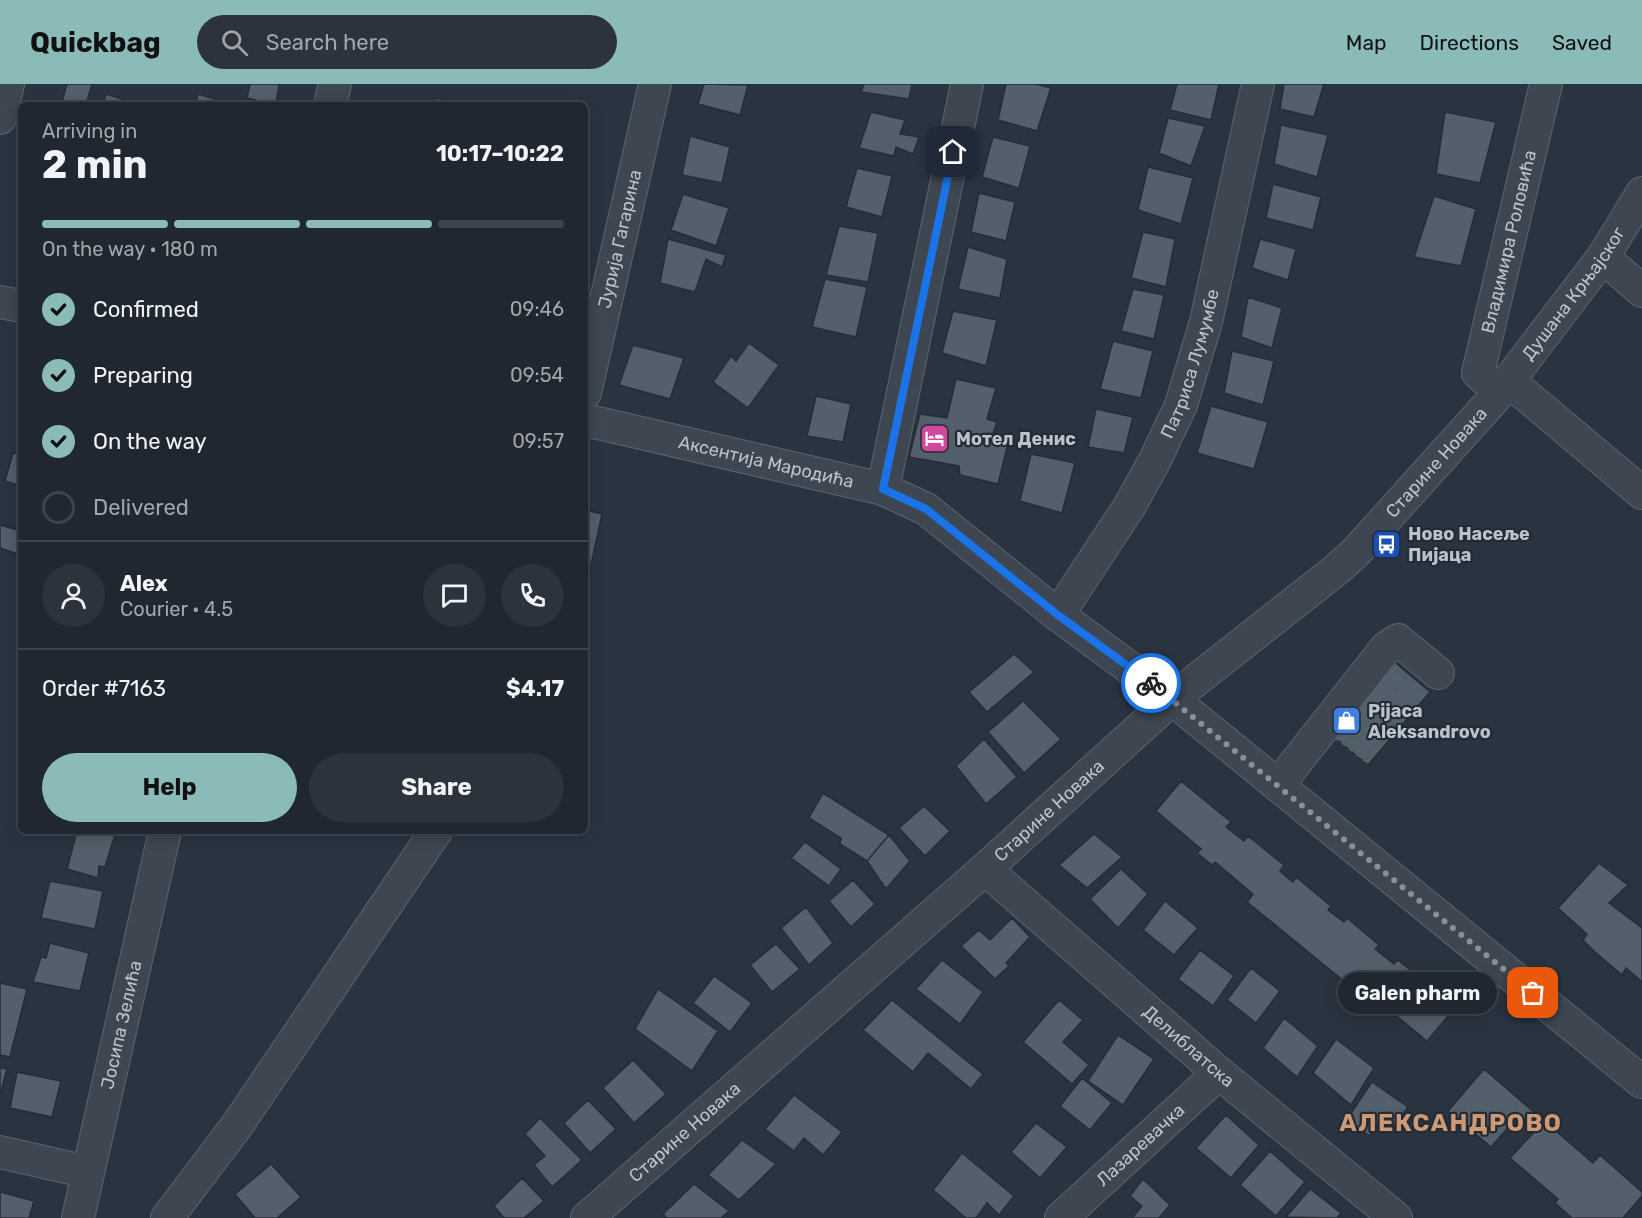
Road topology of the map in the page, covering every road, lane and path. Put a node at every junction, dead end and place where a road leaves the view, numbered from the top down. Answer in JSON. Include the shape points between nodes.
{"nodes":[{"id":1,"x":8,"y":84,"type":"edge"},
{"id":2,"x":335,"y":84,"type":"edge"},
{"id":3,"x":655,"y":84,"type":"edge"},
{"id":4,"x":967,"y":84,"type":"edge"},
{"id":5,"x":1258,"y":84,"type":"edge"},
{"id":6,"x":1546,"y":84,"type":"edge"},
{"id":7,"x":331,"y":102,"type":"edge"},
{"id":8,"x":0,"y":118,"type":"edge"},
{"id":9,"x":1642,"y":193,"type":"edge"},
{"id":10,"x":1603,"y":257,"type":"junction"},
{"id":11,"x":1642,"y":291,"type":"edge"},
{"id":12,"x":0,"y":302,"type":"edge"},
{"id":13,"x":18,"y":305,"type":"edge"},
{"id":14,"x":588,"y":380,"type":"edge"},
{"id":15,"x":1505,"y":386,"type":"junction"},
{"id":16,"x":588,"y":421,"type":"edge"},
{"id":17,"x":883,"y":489,"type":"junction"},
{"id":18,"x":1642,"y":493,"type":"edge"},
{"id":19,"x":1058,"y":615,"type":"junction"},
{"id":20,"x":1407,"y":677,"type":"dead end"},
{"id":21,"x":1429,"y":682,"type":"joint"},
{"id":22,"x":1362,"y":698,"type":"dead end"},
{"id":23,"x":1172,"y":699,"type":"junction"},
{"id":24,"x":1378,"y":711,"type":"junction"},
{"id":25,"x":1393,"y":724,"type":"junction"},
{"id":26,"x":1279,"y":786,"type":"junction"},
{"id":27,"x":164,"y":834,"type":"edge"},
{"id":28,"x":434,"y":834,"type":"edge"},
{"id":29,"x":985,"y":869,"type":"junction"},
{"id":30,"x":1219,"y":1073,"type":"junction"},
{"id":31,"x":1642,"y":1082,"type":"edge"},
{"id":32,"x":0,"y":1152,"type":"edge"},
{"id":33,"x":88,"y":1172,"type":"junction"},
{"id":34,"x":78,"y":1218,"type":"edge"},
{"id":35,"x":167,"y":1218,"type":"edge"},
{"id":36,"x":587,"y":1218,"type":"edge"},
{"id":37,"x":1061,"y":1218,"type":"edge"},
{"id":38,"x":1396,"y":1218,"type":"edge"}],
"edges":[{"from":1,"to":8,"type":"street"},
{"from":2,"to":7,"type":"street"},
{"from":3,"to":14,"type":"street","name":"Јурија Гагарина"},
{"from":4,"to":17,"type":"street"},
{"from":5,"to":19,"type":"street","name":"Патриса Лумумбе","via":[[1206,322],[1181,405],[1129,507]]},
{"from":6,"to":15,"type":"street","name":"Владимира Роловића","via":[[1478,373]]},
{"from":9,"to":10,"type":"street","name":"Душана Крњајског"},
{"from":10,"to":11,"type":"street"},
{"from":10,"to":15,"type":"street","name":"Душана Крњајског"},
{"from":12,"to":13,"type":"street"},
{"from":15,"to":18,"type":"street"},
{"from":15,"to":23,"type":"street","name":"Старине Новака","via":[[1336,570]]},
{"from":16,"to":17,"type":"street","name":"Аксентија Мародића"},
{"from":17,"to":19,"type":"street","name":"Аксентија Мародића","via":[[926,509]]},
{"from":19,"to":23,"type":"street","name":"Аксентија Мародића"},
{"from":20,"to":24,"type":"path"},
{"from":21,"to":25,"type":"path"},
{"from":21,"to":26,"type":"street","via":[[1398,640],[1386,648]]},
{"from":22,"to":24,"type":"path"},
{"from":23,"to":26,"type":"street","name":"Аксентија Мародића"},
{"from":23,"to":29,"type":"street","name":"Старине Новака"},
{"from":24,"to":25,"type":"path"},
{"from":24,"to":25,"type":"path","via":[[1347,747],[1365,760]]},
{"from":26,"to":31,"type":"street","name":"Аксентија Мародића"},
{"from":27,"to":33,"type":"street","name":"Јосипа Зелића"},
{"from":28,"to":35,"type":"street","via":[[238,1124]]},
{"from":29,"to":30,"type":"street","name":"Делиблатска"},
{"from":29,"to":36,"type":"street","name":"Старине Новака"},
{"from":30,"to":37,"type":"street","name":"Лазаревачка"},
{"from":30,"to":38,"type":"street","name":"Делиблатска"},
{"from":32,"to":33,"type":"street"},
{"from":33,"to":34,"type":"street","name":"Јосипа Зелића"}]}
